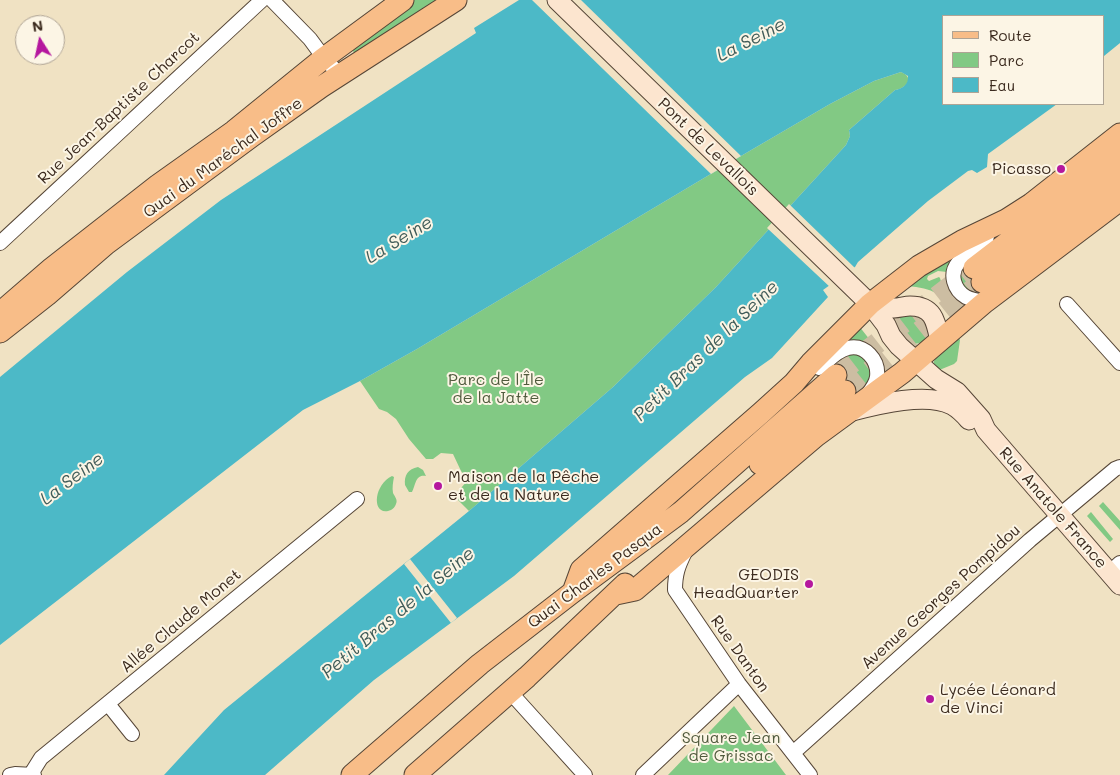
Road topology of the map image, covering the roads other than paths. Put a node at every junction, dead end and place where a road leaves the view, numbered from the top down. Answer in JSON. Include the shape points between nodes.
{"nodes":[{"id":1,"x":262,"y":0,"type":"edge"},
{"id":2,"x":272,"y":0,"type":"edge"},
{"id":3,"x":403,"y":0,"type":"edge"},
{"id":4,"x":456,"y":0,"type":"edge"},
{"id":5,"x":557,"y":0,"type":"edge"},
{"id":6,"x":324,"y":58,"type":"junction"},
{"id":7,"x":340,"y":75,"type":"junction"},
{"id":8,"x":1120,"y":134,"type":"edge"},
{"id":9,"x":1120,"y":156,"type":"edge"},
{"id":10,"x":1120,"y":177,"type":"edge"},
{"id":11,"x":1120,"y":200,"type":"edge"},
{"id":12,"x":988,"y":230,"type":"junction"},
{"id":13,"x":0,"y":243,"type":"edge"},
{"id":14,"x":980,"y":284,"type":"junction"},
{"id":15,"x":865,"y":300,"type":"junction"},
{"id":16,"x":1067,"y":304,"type":"dead end"},
{"id":17,"x":2,"y":309,"type":"edge"},
{"id":18,"x":0,"y":332,"type":"edge"},
{"id":19,"x":940,"y":341,"type":"junction"},
{"id":20,"x":915,"y":362,"type":"junction"},
{"id":21,"x":1120,"y":363,"type":"edge"},
{"id":22,"x":794,"y":383,"type":"junction"},
{"id":23,"x":847,"y":395,"type":"junction"},
{"id":24,"x":986,"y":430,"type":"junction"},
{"id":25,"x":1119,"y":467,"type":"edge"},
{"id":26,"x":357,"y":499,"type":"dead end"},
{"id":27,"x":1059,"y":515,"type":"junction"},
{"id":28,"x":689,"y":544,"type":"junction"},
{"id":29,"x":1116,"y":574,"type":"edge"},
{"id":30,"x":573,"y":592,"type":"junction"},
{"id":31,"x":616,"y":594,"type":"junction"},
{"id":32,"x":739,"y":684,"type":"junction"},
{"id":33,"x":510,"y":692,"type":"junction"},
{"id":34,"x":108,"y":704,"type":"junction"},
{"id":35,"x":132,"y":734,"type":"dead end"},
{"id":36,"x":793,"y":753,"type":"junction"},
{"id":37,"x":32,"y":774,"type":"edge"},
{"id":38,"x":10,"y":775,"type":"edge"},
{"id":39,"x":352,"y":775,"type":"edge"},
{"id":40,"x":415,"y":775,"type":"edge"},
{"id":41,"x":585,"y":775,"type":"edge"},
{"id":42,"x":643,"y":775,"type":"edge"},
{"id":43,"x":810,"y":775,"type":"edge"}],
"edges":[{"from":1,"to":13,"type":"street","name":"Rue Jean-Baptiste Charcot"},
{"from":2,"to":6,"type":"street"},
{"from":3,"to":6,"type":"main road","name":"Quai du Maréchal Joffre"},
{"from":4,"to":7,"type":"main road","name":"Quai du Maréchal Joffre"},
{"from":5,"to":15,"type":"main road","name":"Pont de Levallois"},
{"from":6,"to":7,"type":"street"},
{"from":6,"to":17,"type":"main road","name":"Quai du Maréchal Joffre"},
{"from":7,"to":18,"type":"main road","name":"Quai du Maréchal Joffre","via":[[169,196]]},
{"from":8,"to":12,"type":"main road","via":[[1031,204]]},
{"from":9,"to":14,"type":"main road"},
{"from":10,"to":14,"type":"main road"},
{"from":11,"to":14,"type":"main road"},
{"from":12,"to":14,"type":"street","via":[[986,241],[958,263],[953,275],[955,285],[967,298]]},
{"from":12,"to":15,"type":"main road","via":[[962,241]]},
{"from":14,"to":19,"type":"main road"},
{"from":15,"to":19,"type":"main road","via":[[896,308],[913,306],[924,309],[936,321]]},
{"from":15,"to":20,"type":"main road","name":"Pont de Levallois","via":[[886,325],[894,342]]},
{"from":15,"to":22,"type":"main road"},
{"from":16,"to":21,"type":"street"},
{"from":19,"to":20,"type":"main road"},
{"from":20,"to":23,"type":"main road"},
{"from":20,"to":24,"type":"main road","name":"Pont de Levallois","via":[[956,392],[981,419]]},
{"from":22,"to":23,"type":"street","via":[[837,353],[858,348],[872,356],[877,374],[872,388]]},
{"from":22,"to":30,"type":"main road","via":[[581,570]]},
{"from":23,"to":24,"type":"main road","via":[[874,405],[904,400],[939,401],[953,405],[972,424]]},
{"from":23,"to":28,"type":"main road","via":[[816,436]]},
{"from":23,"to":30,"type":"main road","name":"Quai Charles Pasqua"},
{"from":23,"to":31,"type":"main road","name":"Quai Charles Pasqua","via":[[693,522]]},
{"from":24,"to":27,"type":"main road","name":"Rue Anatole France"},
{"from":25,"to":27,"type":"street","name":"Avenue Georges Pompidou"},
{"from":26,"to":34,"type":"street","name":"Allée Claude Monet"},
{"from":27,"to":29,"type":"main road","name":"Rue Anatole France"},
{"from":27,"to":36,"type":"street","name":"Avenue Georges Pompidou"},
{"from":28,"to":31,"type":"main road","via":[[635,590]]},
{"from":28,"to":32,"type":"street","name":"Rue Danton","via":[[677,570],[674,590]]},
{"from":30,"to":39,"type":"main road","name":"Quai Charles Pasqua","via":[[480,664]]},
{"from":31,"to":33,"type":"main road","name":"Quai Charles Pasqua"},
{"from":32,"to":36,"type":"street","name":"Rue Danton"},
{"from":32,"to":42,"type":"street"},
{"from":33,"to":40,"type":"main road","name":"Quai Charles Pasqua"},
{"from":33,"to":41,"type":"street"},
{"from":34,"to":35,"type":"street"},
{"from":34,"to":37,"type":"street","name":"Allée Claude Monet","via":[[41,758]]},
{"from":36,"to":43,"type":"street","name":"Rue Danton"},
{"from":37,"to":38,"type":"street"}]}
